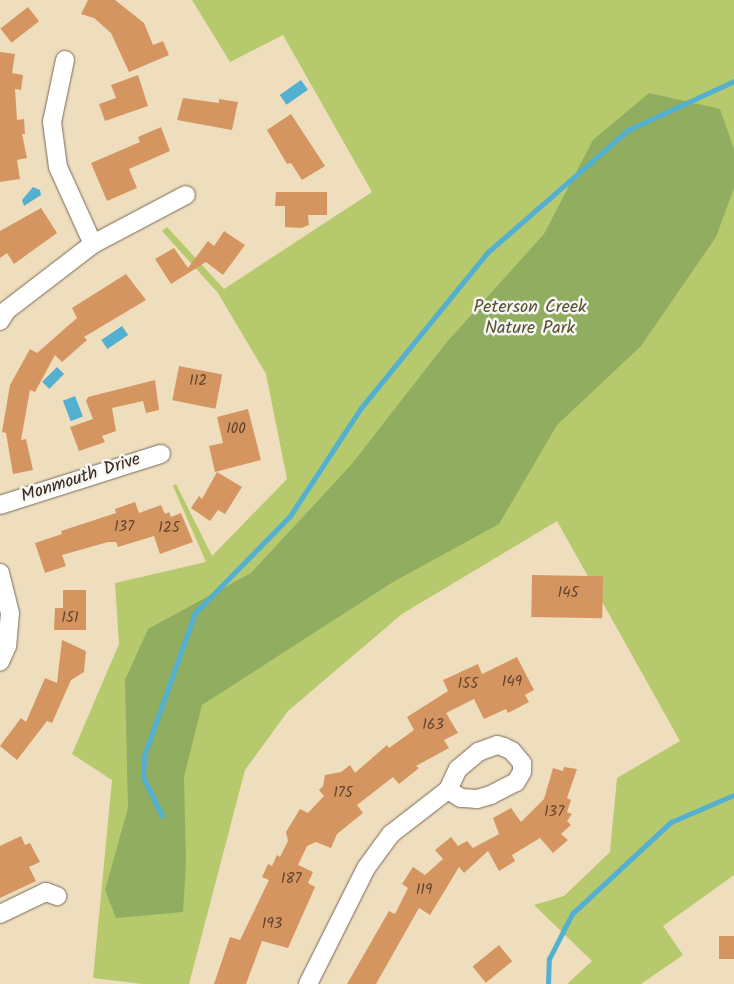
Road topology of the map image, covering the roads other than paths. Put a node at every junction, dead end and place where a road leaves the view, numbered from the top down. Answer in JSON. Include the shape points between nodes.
{"nodes":[{"id":1,"x":65,"y":60,"type":"dead end"},
{"id":2,"x":186,"y":194,"type":"dead end"},
{"id":3,"x":93,"y":244,"type":"junction"},
{"id":4,"x":0,"y":321,"type":"edge"},
{"id":5,"x":161,"y":454,"type":"dead end"},
{"id":6,"x":0,"y":505,"type":"edge"},
{"id":7,"x":0,"y":574,"type":"edge"},
{"id":8,"x":0,"y":662,"type":"edge"},
{"id":9,"x":448,"y":790,"type":"dead end"},
{"id":10,"x":57,"y":896,"type":"dead end"},
{"id":11,"x":0,"y":914,"type":"edge"},
{"id":12,"x":308,"y":984,"type":"edge"}],
"edges":[{"from":1,"to":3,"type":"street","via":[[52,122],[58,167]]},
{"from":2,"to":3,"type":"street"},
{"from":3,"to":4,"type":"street","via":[[7,310]]},
{"from":5,"to":6,"type":"street","name":"Monmouth Drive"},
{"from":7,"to":8,"type":"street","via":[[10,612],[7,646]]},
{"from":9,"to":12,"type":"street","via":[[391,834],[378,850]]},
{"from":10,"to":11,"type":"street","via":[[46,892]]}]}
